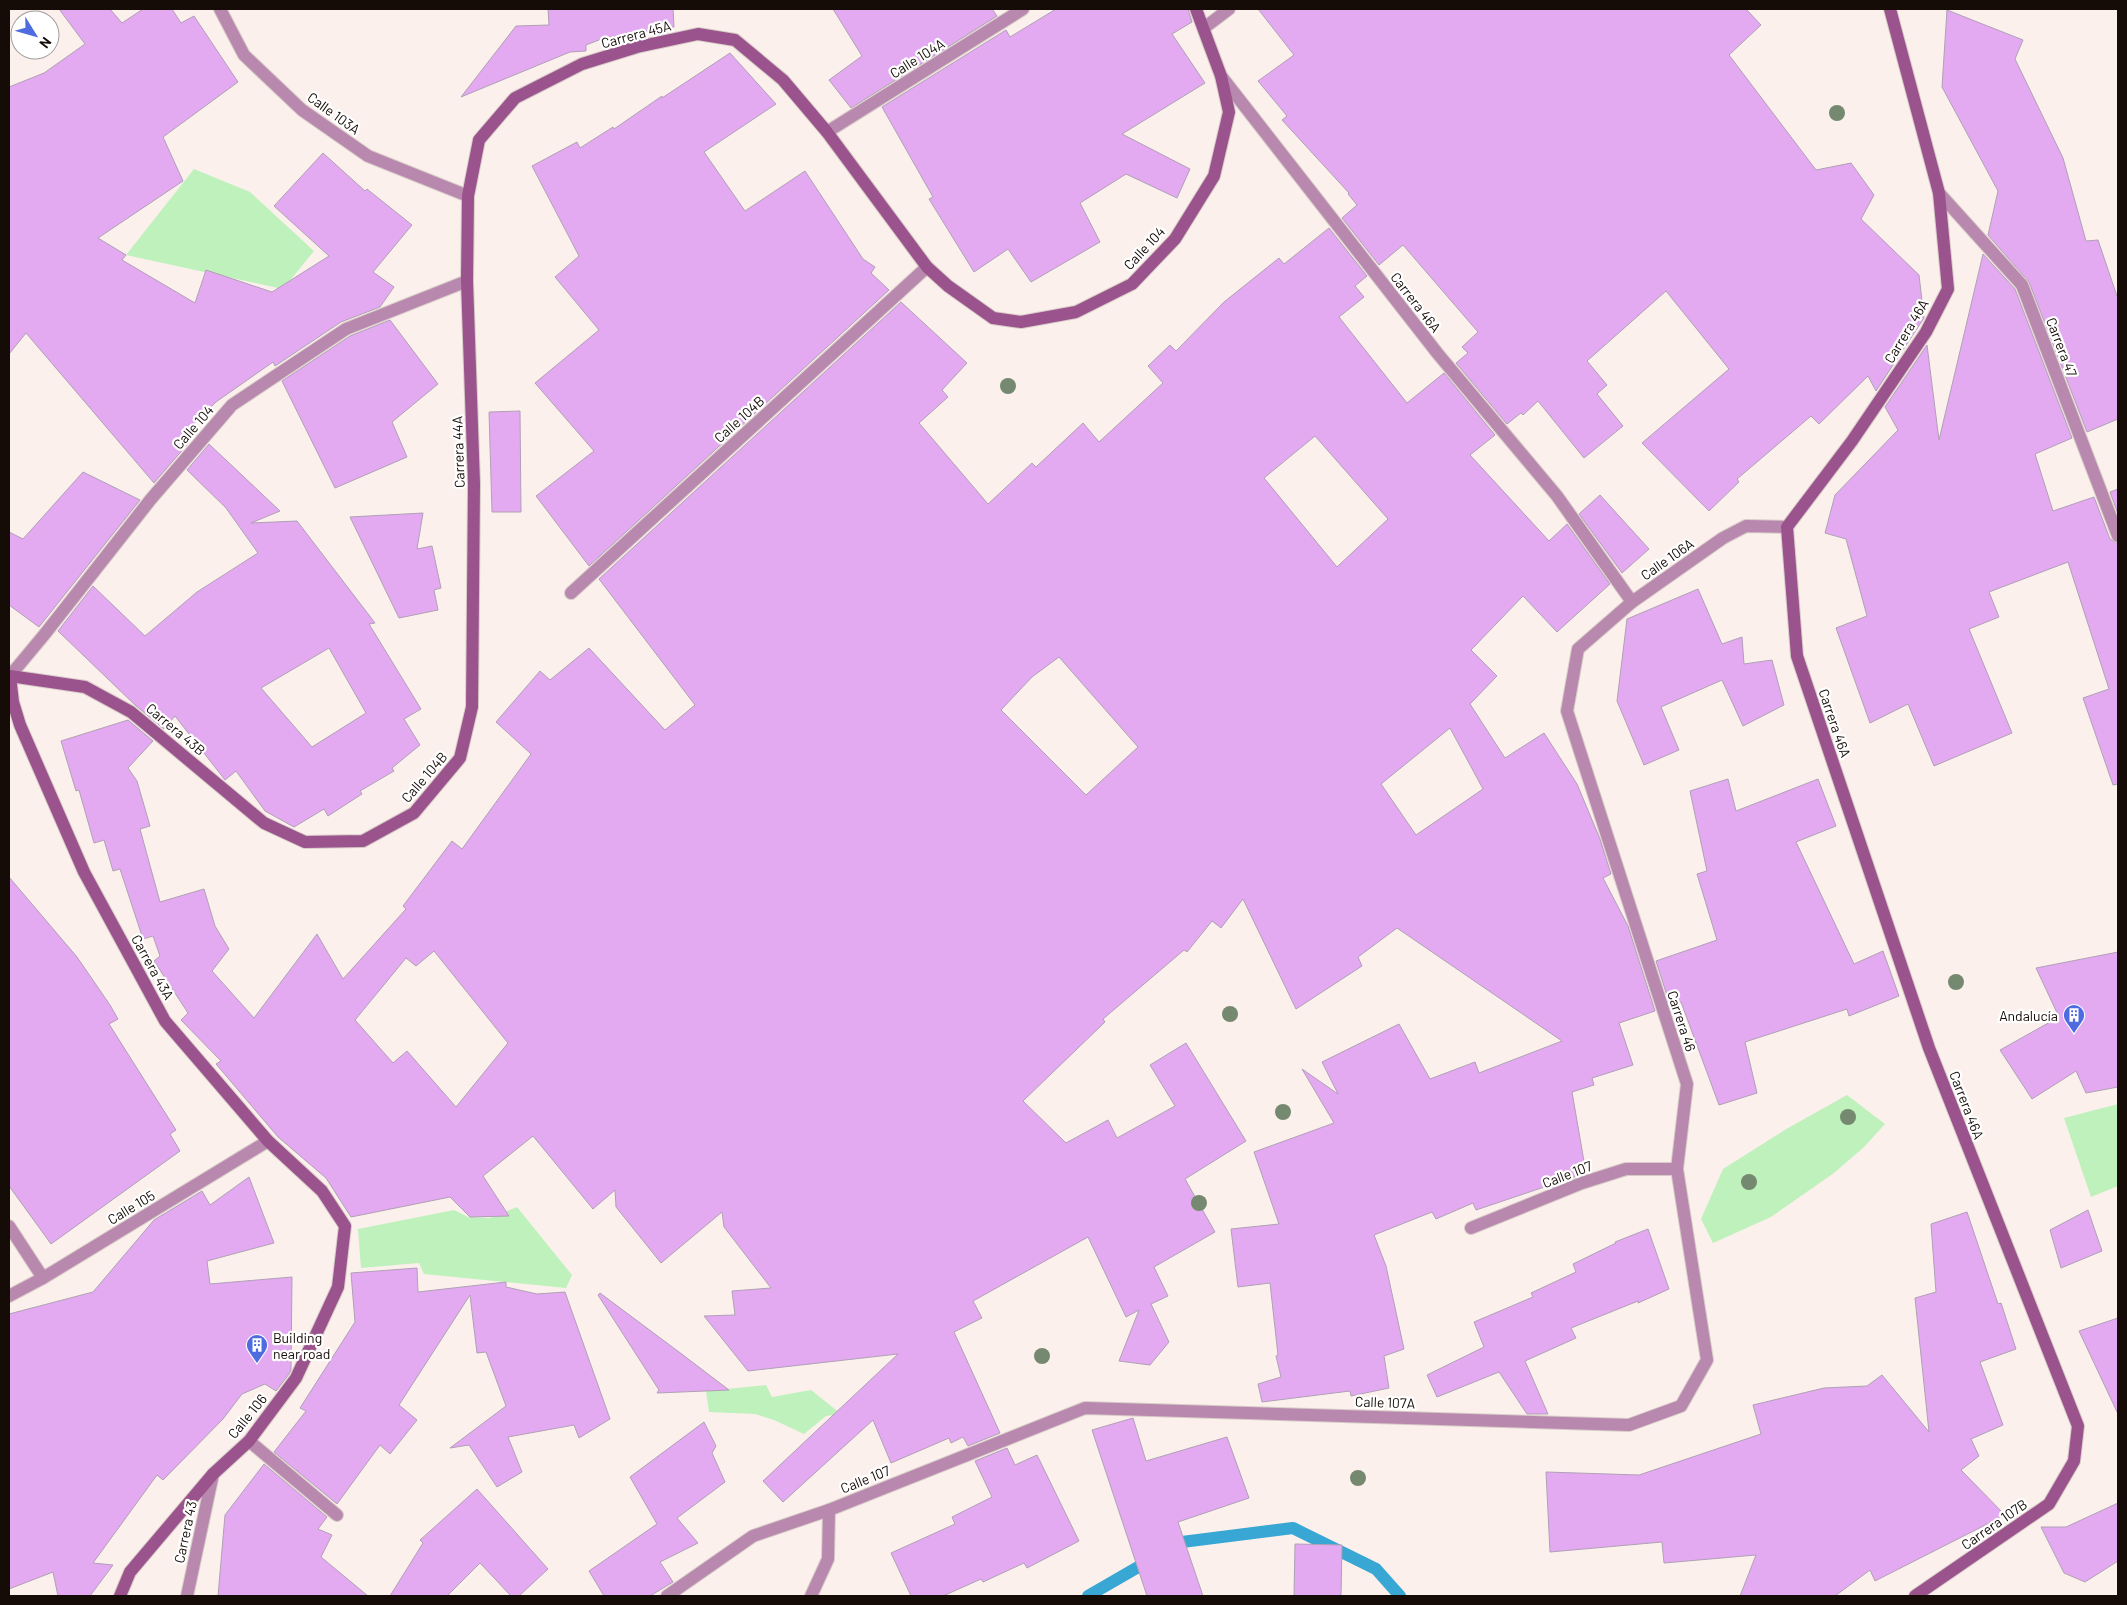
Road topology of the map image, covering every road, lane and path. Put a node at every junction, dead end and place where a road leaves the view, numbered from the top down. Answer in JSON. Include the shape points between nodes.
{"nodes":[{"id":1,"x":220,"y":9,"type":"edge"},
{"id":2,"x":1024,"y":9,"type":"edge"},
{"id":3,"x":1196,"y":9,"type":"edge"},
{"id":4,"x":1229,"y":9,"type":"edge"},
{"id":5,"x":1890,"y":9,"type":"edge"},
{"id":6,"x":1204,"y":28,"type":"junction"},
{"id":7,"x":1221,"y":76,"type":"junction"},
{"id":8,"x":827,"y":132,"type":"junction"},
{"id":9,"x":1939,"y":193,"type":"junction"},
{"id":10,"x":468,"y":196,"type":"junction"},
{"id":11,"x":927,"y":267,"type":"junction"},
{"id":12,"x":467,"y":280,"type":"junction"},
{"id":13,"x":1787,"y":527,"type":"junction"},
{"id":14,"x":2118,"y":536,"type":"edge"},
{"id":15,"x":571,"y":594,"type":"dead end"},
{"id":16,"x":1632,"y":602,"type":"junction"},
{"id":17,"x":1578,"y":649,"type":"joint"},
{"id":18,"x":9,"y":676,"type":"edge"},
{"id":19,"x":472,"y":707,"type":"joint"},
{"id":20,"x":305,"y":842,"type":"joint"},
{"id":21,"x":268,"y":1141,"type":"junction"},
{"id":22,"x":1677,"y":1169,"type":"junction"},
{"id":23,"x":9,"y":1226,"type":"edge"},
{"id":24,"x":345,"y":1226,"type":"joint"},
{"id":25,"x":1472,"y":1228,"type":"dead end"},
{"id":26,"x":42,"y":1278,"type":"junction"},
{"id":27,"x":9,"y":1296,"type":"edge"},
{"id":28,"x":1681,"y":1406,"type":"joint"},
{"id":29,"x":1085,"y":1408,"type":"joint"},
{"id":30,"x":249,"y":1441,"type":"junction"},
{"id":31,"x":2074,"y":1461,"type":"joint"},
{"id":32,"x":213,"y":1474,"type":"junction"},
{"id":33,"x":829,"y":1510,"type":"junction"},
{"id":34,"x":338,"y":1515,"type":"dead end"},
{"id":35,"x":120,"y":1596,"type":"edge"},
{"id":36,"x":187,"y":1596,"type":"edge"},
{"id":37,"x":667,"y":1596,"type":"edge"},
{"id":38,"x":811,"y":1596,"type":"edge"},
{"id":39,"x":1915,"y":1596,"type":"edge"}],
"edges":[{"from":1,"to":10,"type":"street","name":"Calle 103A","via":[[244,55],[302,110],[368,156]]},
{"from":2,"to":8,"type":"street","name":"Calle 104A"},
{"from":3,"to":6,"type":"street","name":"Carrera 46A"},
{"from":4,"to":6,"type":"street"},
{"from":5,"to":9,"type":"street","name":"Carrera 46A"},
{"from":6,"to":7,"type":"street","name":"Carrera 46A"},
{"from":7,"to":11,"type":"street","name":"Calle 104","via":[[1229,112],[1214,176],[1175,239],[1132,284],[1076,312],[1021,322],[993,318]]},
{"from":7,"to":16,"type":"street","name":"Carrera 46A","via":[[1438,354],[1557,496]]},
{"from":8,"to":10,"type":"street","name":"Carrera 45A","via":[[783,80],[736,40],[698,34],[582,64],[515,98],[479,140]]},
{"from":8,"to":11,"type":"street","name":"Carrera 45A"},
{"from":9,"to":13,"type":"street","name":"Carrera 46A","via":[[1948,289],[1926,332]]},
{"from":9,"to":14,"type":"street","name":"Carrera 47","via":[[2022,285]]},
{"from":10,"to":12,"type":"street","name":"Carrera 44A"},
{"from":11,"to":15,"type":"street","name":"Calle 104B"},
{"from":12,"to":18,"type":"street","name":"Calle 104","via":[[346,329],[232,405],[151,499]]},
{"from":12,"to":19,"type":"street","name":"Carrera 44A","via":[[474,484]]},
{"from":13,"to":16,"type":"street","name":"Calle 106A","via":[[1746,526],[1723,538]]},
{"from":13,"to":31,"type":"street","name":"Carrera 46A","via":[[1796,656],[1932,1057],[2078,1426]]},
{"from":16,"to":17,"type":"street","name":"Calle 106A"},
{"from":17,"to":22,"type":"street","name":"Carrera 46","via":[[1567,711],[1687,1084]]},
{"from":18,"to":20,"type":"street","name":"Carrera 43B","via":[[85,688],[131,712],[264,823]]},
{"from":18,"to":21,"type":"street","name":"Carrera 43A","via":[[12,702],[20,725],[84,872],[165,1021]]},
{"from":19,"to":20,"type":"street","name":"Calle 104B","via":[[460,758],[414,813],[363,841]]},
{"from":21,"to":24,"type":"street","name":"Carrera 43A","via":[[322,1191]]},
{"from":21,"to":26,"type":"street","name":"Calle 105"},
{"from":22,"to":25,"type":"street","name":"Calle 107","via":[[1626,1169],[1582,1183]]},
{"from":22,"to":28,"type":"street","name":"Carrera 46","via":[[1707,1360]]},
{"from":23,"to":26,"type":"street"},
{"from":24,"to":30,"type":"street","name":"Calle 106","via":[[338,1287],[296,1378]]},
{"from":26,"to":27,"type":"street","name":"Calle 105"},
{"from":28,"to":29,"type":"street","name":"Calle 107A","via":[[1629,1425]]},
{"from":29,"to":33,"type":"street","name":"Calle 107"},
{"from":30,"to":32,"type":"street","name":"Calle 106"},
{"from":30,"to":34,"type":"street"},
{"from":31,"to":39,"type":"street","name":"Carrera 107B","via":[[2049,1504]]},
{"from":32,"to":35,"type":"street","name":"Calle 106","via":[[130,1572]]},
{"from":32,"to":36,"type":"street","name":"Carrera 43"},
{"from":33,"to":37,"type":"street","name":"Calle 107","via":[[753,1536]]},
{"from":33,"to":38,"type":"street","via":[[828,1559]]}]}
